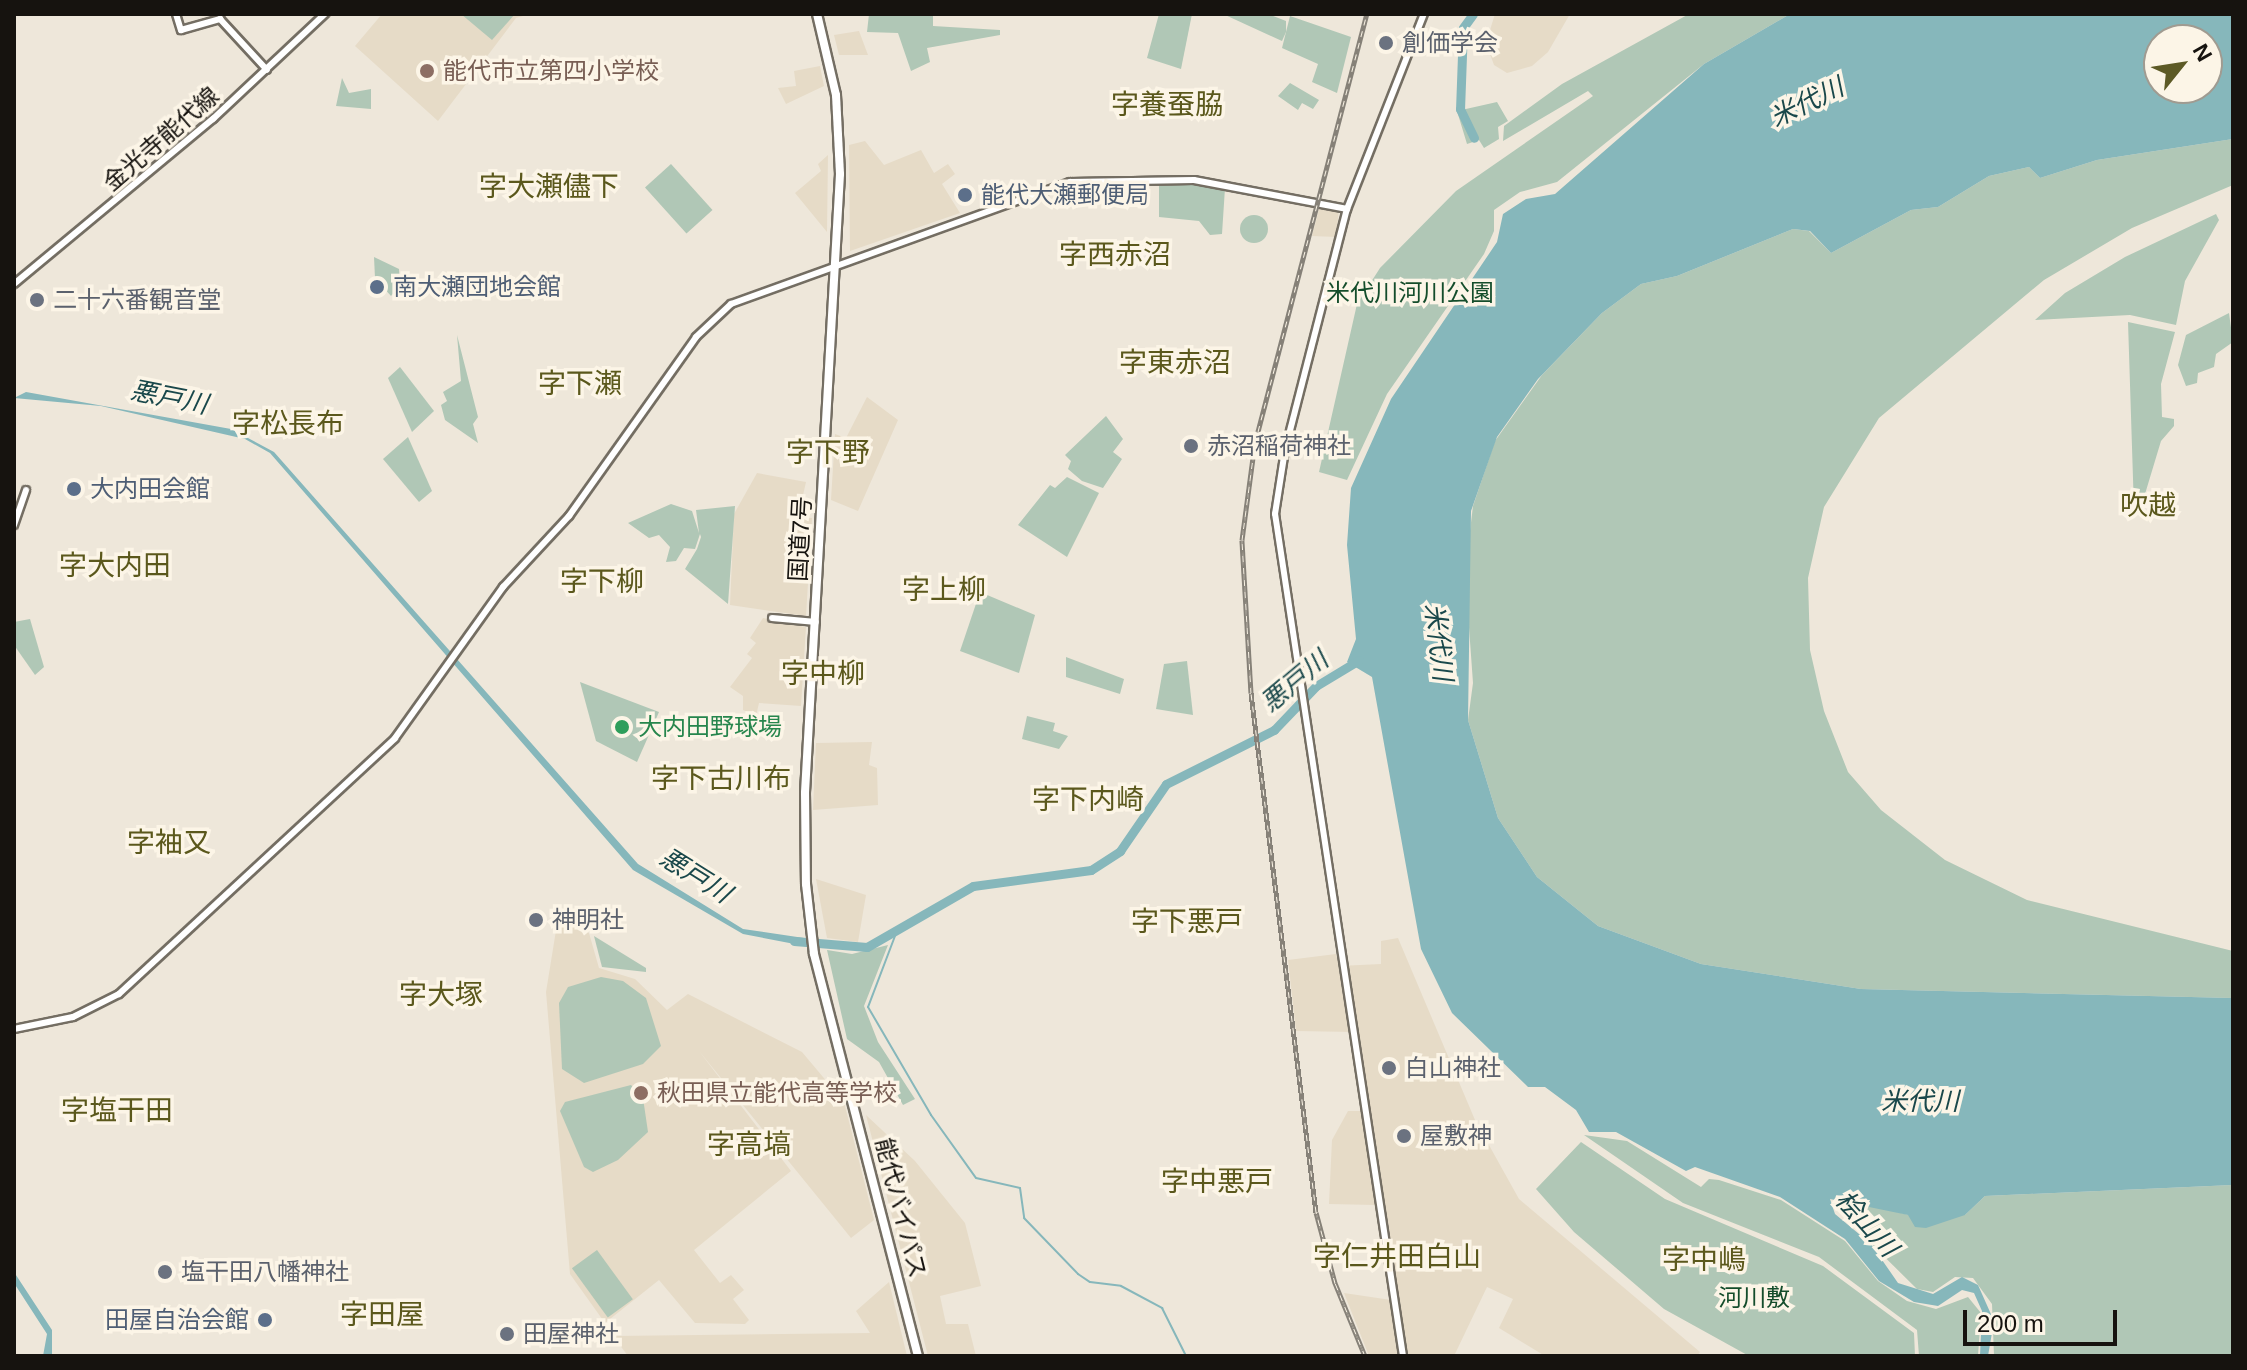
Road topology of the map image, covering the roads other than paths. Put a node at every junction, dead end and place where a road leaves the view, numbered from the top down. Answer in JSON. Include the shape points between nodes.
{"nodes":[{"id":1,"x":176,"y":14,"type":"edge"},
{"id":2,"x":310,"y":14,"type":"edge"},
{"id":3,"x":325,"y":14,"type":"edge"},
{"id":4,"x":817,"y":14,"type":"edge"},
{"id":5,"x":1424,"y":14,"type":"edge"},
{"id":6,"x":315,"y":24,"type":"junction"},
{"id":7,"x":267,"y":70,"type":"junction"},
{"id":8,"x":1347,"y":209,"type":"junction"},
{"id":9,"x":836,"y":262,"type":"junction"},
{"id":10,"x":14,"y":284,"type":"edge"},
{"id":11,"x":26,"y":490,"type":"dead end"},
{"id":12,"x":14,"y":525,"type":"edge"},
{"id":13,"x":772,"y":618,"type":"dead end"},
{"id":14,"x":816,"y":622,"type":"junction"},
{"id":15,"x":14,"y":1029,"type":"edge"},
{"id":16,"x":845,"y":1070,"type":"joint"},
{"id":17,"x":918,"y":1356,"type":"edge"},
{"id":18,"x":1403,"y":1356,"type":"edge"}],
"edges":[{"from":1,"to":7,"type":"street","via":[[181,30],[220,19]]},
{"from":2,"to":6,"type":"street"},
{"from":3,"to":6,"type":"street","name":"金光寺能代線"},
{"from":4,"to":9,"type":"highway","name":"国道7号","via":[[838,120]]},
{"from":5,"to":8,"type":"street"},
{"from":6,"to":7,"type":"street","name":"金光寺能代線"},
{"from":7,"to":10,"type":"street","name":"金光寺能代線"},
{"from":8,"to":9,"type":"street","via":[[1194,180],[1070,182]]},
{"from":8,"to":18,"type":"street","via":[[1286,444],[1275,514]]},
{"from":9,"to":14,"type":"highway","name":"国道7号"},
{"from":9,"to":15,"type":"street","via":[[746,296],[710,320],[569,516],[457,649],[395,738],[133,983],[73,1017]]},
{"from":11,"to":12,"type":"street"},
{"from":13,"to":14,"type":"street"},
{"from":14,"to":16,"type":"highway","name":"国道7号","via":[[805,813],[815,948]]},
{"from":16,"to":17,"type":"highway","name":"能代バイパス"}]}
